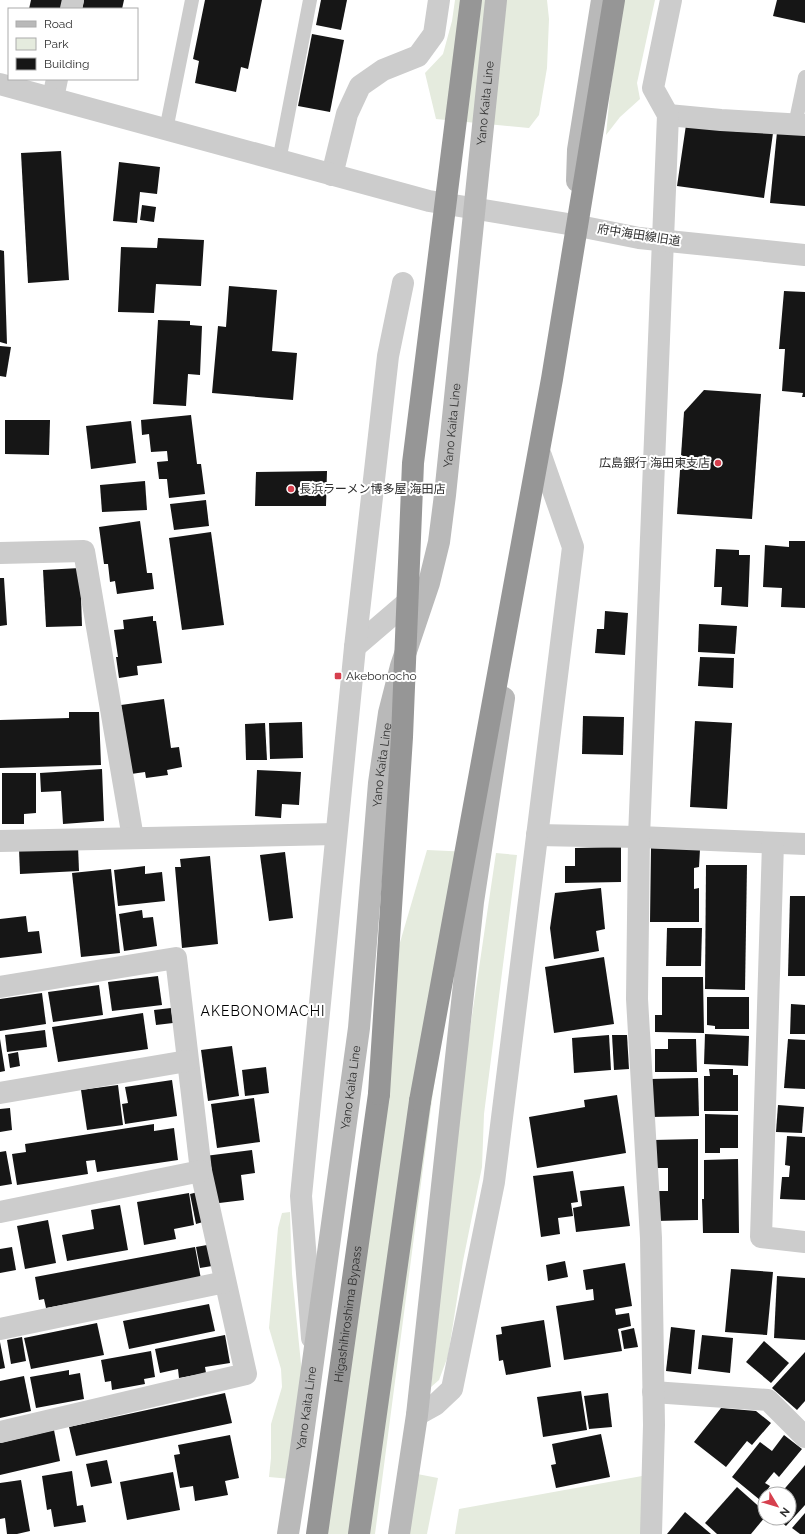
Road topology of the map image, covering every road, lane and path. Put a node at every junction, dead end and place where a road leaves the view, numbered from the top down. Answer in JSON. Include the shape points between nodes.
{"nodes":[{"id":1,"x":192,"y":0,"type":"edge"},
{"id":2,"x":310,"y":0,"type":"edge"},
{"id":3,"x":439,"y":0,"type":"edge"},
{"id":4,"x":471,"y":0,"type":"edge"},
{"id":5,"x":496,"y":0,"type":"edge"},
{"id":6,"x":602,"y":0,"type":"edge"},
{"id":7,"x":614,"y":0,"type":"edge"},
{"id":8,"x":671,"y":0,"type":"edge"},
{"id":9,"x":805,"y":77,"type":"edge"},
{"id":10,"x":0,"y":84,"type":"edge"},
{"id":11,"x":55,"y":89,"type":"edge"},
{"id":12,"x":668,"y":115,"type":"junction"},
{"id":13,"x":800,"y":125,"type":"edge"},
{"id":14,"x":166,"y":130,"type":"junction"},
{"id":15,"x":279,"y":161,"type":"junction"},
{"id":16,"x":332,"y":175,"type":"junction"},
{"id":17,"x":474,"y":209,"type":"junction"},
{"id":18,"x":574,"y":224,"type":"junction"},
{"id":19,"x":664,"y":240,"type":"junction"},
{"id":20,"x":805,"y":255,"type":"edge"},
{"id":21,"x":403,"y":283,"type":"dead end"},
{"id":22,"x":541,"y":456,"type":"junction"},
{"id":23,"x":0,"y":553,"type":"edge"},
{"id":24,"x":429,"y":583,"type":"junction"},
{"id":25,"x":355,"y":647,"type":"junction"},
{"id":26,"x":336,"y":834,"type":"junction"},
{"id":27,"x":537,"y":835,"type":"junction"},
{"id":28,"x":639,"y":837,"type":"junction"},
{"id":29,"x":133,"y":838,"type":"junction"},
{"id":30,"x":0,"y":841,"type":"edge"},
{"id":31,"x":773,"y":843,"type":"junction"},
{"id":32,"x":805,"y":844,"type":"edge"},
{"id":33,"x":0,"y":987,"type":"edge"},
{"id":34,"x":187,"y":1061,"type":"junction"},
{"id":35,"x":0,"y":1093,"type":"edge"},
{"id":36,"x":200,"y":1171,"type":"junction"},
{"id":37,"x":0,"y":1212,"type":"edge"},
{"id":38,"x":805,"y":1242,"type":"edge"},
{"id":39,"x":225,"y":1282,"type":"junction"},
{"id":40,"x":0,"y":1329,"type":"edge"},
{"id":41,"x":313,"y":1359,"type":"junction"},
{"id":42,"x":653,"y":1392,"type":"junction"},
{"id":43,"x":418,"y":1415,"type":"junction"},
{"id":44,"x":0,"y":1432,"type":"edge"},
{"id":45,"x":805,"y":1437,"type":"edge"},
{"id":46,"x":288,"y":1534,"type":"edge"},
{"id":47,"x":317,"y":1534,"type":"edge"},
{"id":48,"x":359,"y":1534,"type":"edge"},
{"id":49,"x":400,"y":1534,"type":"edge"},
{"id":50,"x":651,"y":1534,"type":"edge"}],
"edges":[{"from":1,"to":14,"type":"lane"},
{"from":2,"to":15,"type":"lane"},
{"from":3,"to":16,"type":"street","via":[[434,34],[418,56],[383,70],[360,86],[348,114]]},
{"from":4,"to":47,"type":"highway","name":"Higashihiroshima Bypass","bridge":true,"via":[[413,463],[402,737],[379,1094]]},
{"from":5,"to":17,"type":"main road","name":"Yano Kaita Line"},
{"from":6,"to":18,"type":"main road","via":[[578,150]]},
{"from":7,"to":48,"type":"highway","bridge":true,"via":[[552,378],[420,1101]]},
{"from":8,"to":12,"type":"street","via":[[653,88]]},
{"from":9,"to":13,"type":"lane"},
{"from":10,"to":11,"type":"street","name":"府中海田線旧道"},
{"from":11,"to":14,"type":"street","name":"府中海田線旧道"},
{"from":12,"to":13,"type":"street"},
{"from":12,"to":19,"type":"street"},
{"from":14,"to":15,"type":"street","name":"府中海田線旧道"},
{"from":15,"to":16,"type":"street","name":"府中海田線旧道"},
{"from":16,"to":17,"type":"street","name":"府中海田線旧道","via":[[429,201]]},
{"from":17,"to":18,"type":"street","name":"府中海田線旧道"},
{"from":17,"to":24,"type":"main road","name":"Yano Kaita Line","via":[[445,495],[439,542]]},
{"from":18,"to":19,"type":"street","name":"府中海田線旧道","via":[[639,238]]},
{"from":18,"to":22,"type":"main road"},
{"from":19,"to":20,"type":"street","name":"府中海田線旧道"},
{"from":19,"to":28,"type":"street"},
{"from":21,"to":25,"type":"street","via":[[388,356]]},
{"from":22,"to":27,"type":"street","via":[[573,547]]},
{"from":22,"to":43,"type":"main road","via":[[473,902]]},
{"from":23,"to":29,"type":"street","via":[[84,551]]},
{"from":24,"to":25,"type":"street"},
{"from":24,"to":41,"type":"main road","name":"Yano Kaita Line","via":[[401,666],[389,713],[378,783],[359,1028]]},
{"from":25,"to":26,"type":"street"},
{"from":26,"to":29,"type":"street"},
{"from":26,"to":41,"type":"street","via":[[301,1196]]},
{"from":27,"to":28,"type":"street"},
{"from":27,"to":43,"type":"street","via":[[494,1182],[452,1389],[435,1405]]},
{"from":28,"to":31,"type":"street"},
{"from":28,"to":42,"type":"street","via":[[637,998],[651,1238]]},
{"from":29,"to":30,"type":"street"},
{"from":31,"to":32,"type":"street"},
{"from":31,"to":38,"type":"street","via":[[761,1237]]},
{"from":33,"to":34,"type":"street","via":[[176,958]]},
{"from":34,"to":35,"type":"street"},
{"from":34,"to":36,"type":"street"},
{"from":36,"to":37,"type":"street"},
{"from":36,"to":39,"type":"street"},
{"from":39,"to":40,"type":"street"},
{"from":39,"to":44,"type":"street","via":[[246,1374]]},
{"from":41,"to":46,"type":"main road","name":"Yano Kaita Line"},
{"from":42,"to":45,"type":"street","via":[[768,1400]]},
{"from":42,"to":50,"type":"street"},
{"from":43,"to":49,"type":"main road"}]}
